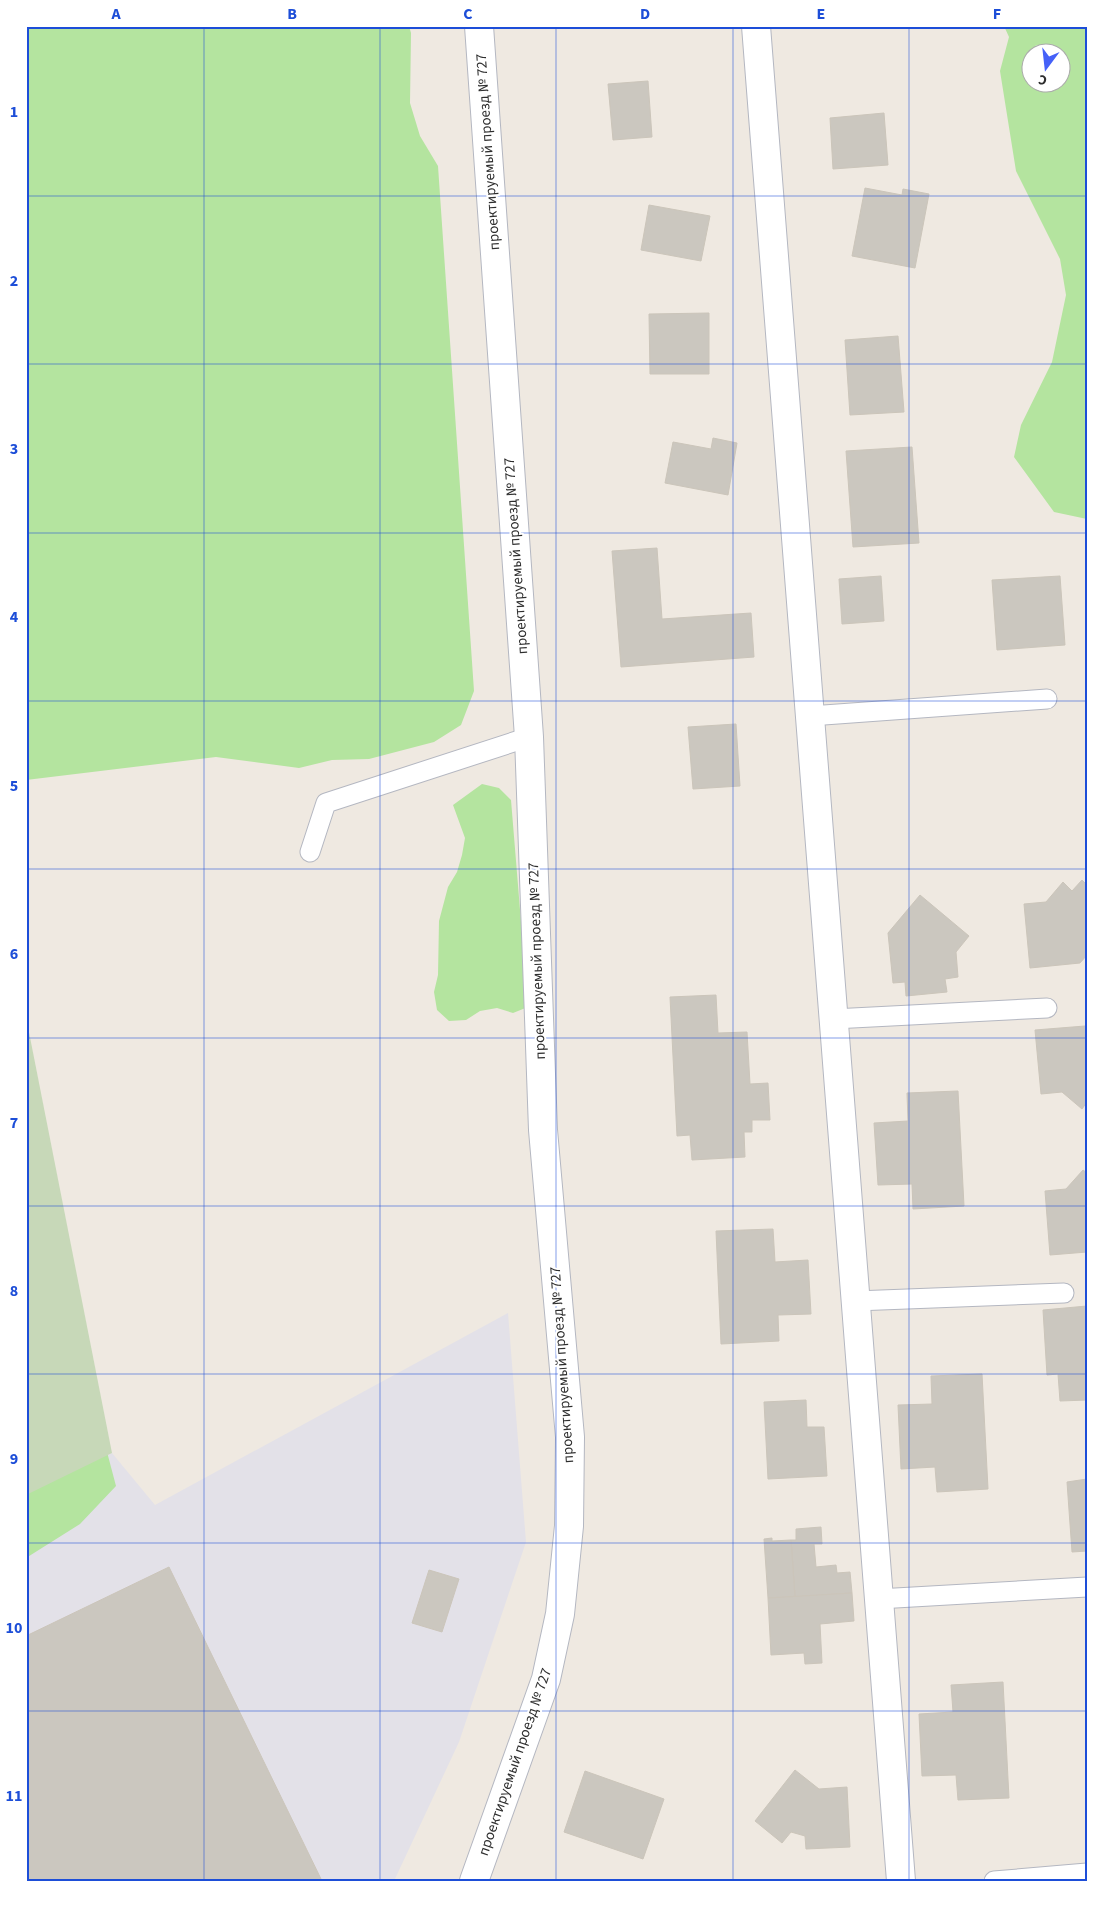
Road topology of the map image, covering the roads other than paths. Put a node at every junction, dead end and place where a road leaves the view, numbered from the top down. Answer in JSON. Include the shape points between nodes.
{"nodes":[{"id":1,"x":479,"y":26,"type":"edge"},
{"id":2,"x":756,"y":26,"type":"edge"},
{"id":3,"x":1047,"y":699,"type":"dead end"},
{"id":4,"x":810,"y":716,"type":"junction"},
{"id":5,"x":529,"y":736,"type":"junction"},
{"id":6,"x":310,"y":852,"type":"dead end"},
{"id":7,"x":1046,"y":1008,"type":"dead end"},
{"id":8,"x":833,"y":1019,"type":"junction"},
{"id":9,"x":1064,"y":1292,"type":"dead end"},
{"id":10,"x":855,"y":1302,"type":"junction"},
{"id":11,"x":1087,"y":1587,"type":"edge"},
{"id":12,"x":878,"y":1599,"type":"junction"},
{"id":13,"x":1087,"y":1873,"type":"edge"},
{"id":14,"x":474,"y":1881,"type":"edge"},
{"id":15,"x":901,"y":1881,"type":"edge"},
{"id":16,"x":994,"y":1881,"type":"edge"}],
"edges":[{"from":1,"to":5,"type":"street","name":"проектируемый проезд № 727"},
{"from":2,"to":4,"type":"street"},
{"from":3,"to":4,"type":"lane"},
{"from":4,"to":8,"type":"street"},
{"from":5,"to":6,"type":"lane","via":[[326,803]]},
{"from":5,"to":14,"type":"street","name":"проектируемый проезд № 727","via":[[543,1130],[570,1437],[569,1526],[560,1614],[546,1679]]},
{"from":7,"to":8,"type":"lane"},
{"from":8,"to":10,"type":"street"},
{"from":9,"to":10,"type":"lane"},
{"from":10,"to":12,"type":"street"},
{"from":11,"to":12,"type":"lane"},
{"from":12,"to":15,"type":"street"},
{"from":13,"to":16,"type":"lane"}]}
